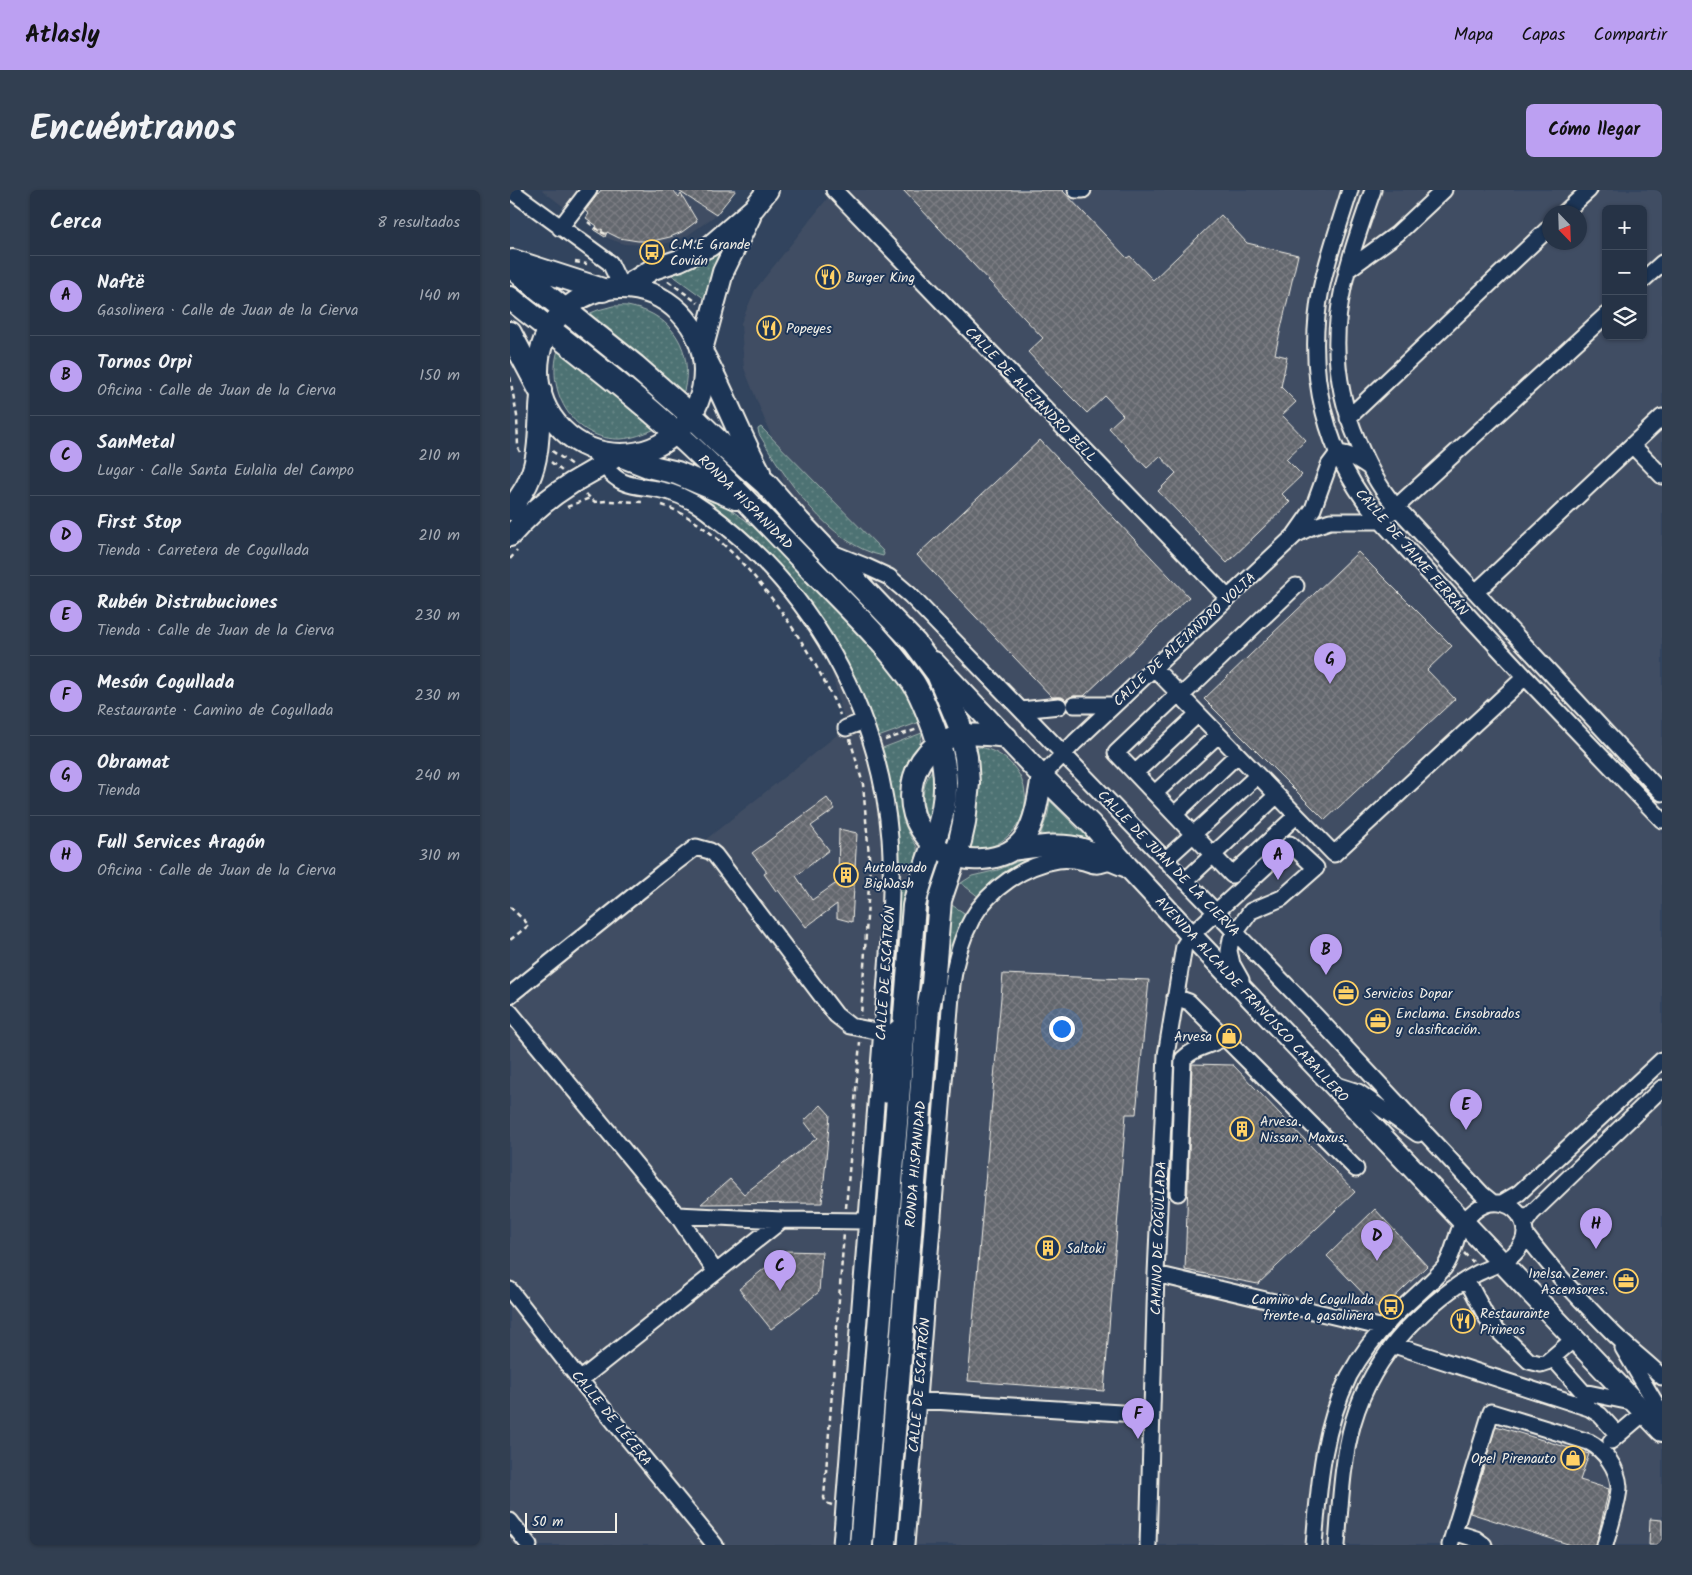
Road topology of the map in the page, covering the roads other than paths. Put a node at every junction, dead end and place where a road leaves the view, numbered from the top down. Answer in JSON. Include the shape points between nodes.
{"nodes":[{"id":1,"x":510,"y":190,"type":"edge"},
{"id":2,"x":589,"y":190,"type":"edge"},
{"id":3,"x":768,"y":190,"type":"edge"},
{"id":4,"x":834,"y":190,"type":"edge"},
{"id":5,"x":1076,"y":190,"type":"edge"},
{"id":6,"x":1083,"y":190,"type":"edge"},
{"id":7,"x":1350,"y":190,"type":"edge"},
{"id":8,"x":1373,"y":190,"type":"edge"},
{"id":9,"x":1444,"y":190,"type":"edge"},
{"id":10,"x":1589,"y":190,"type":"edge"},
{"id":11,"x":1573,"y":205,"type":"edge"},
{"id":12,"x":754,"y":208,"type":"junction"},
{"id":13,"x":560,"y":228,"type":"junction"},
{"id":14,"x":1542,"y":235,"type":"edge"},
{"id":15,"x":510,"y":260,"type":"edge"},
{"id":16,"x":1662,"y":263,"type":"edge"},
{"id":17,"x":510,"y":266,"type":"edge"},
{"id":18,"x":1346,"y":271,"type":"junction"},
{"id":19,"x":1647,"y":276,"type":"edge"},
{"id":20,"x":616,"y":289,"type":"junction"},
{"id":21,"x":510,"y":298,"type":"edge"},
{"id":22,"x":564,"y":310,"type":"junction"},
{"id":23,"x":1602,"y":319,"type":"edge"},
{"id":24,"x":549,"y":329,"type":"junction"},
{"id":25,"x":510,"y":333,"type":"edge"},
{"id":26,"x":703,"y":354,"type":"junction"},
{"id":27,"x":540,"y":393,"type":"junction"},
{"id":28,"x":692,"y":416,"type":"junction"},
{"id":29,"x":1662,"y":417,"type":"edge"},
{"id":30,"x":1348,"y":418,"type":"junction"},
{"id":31,"x":676,"y":434,"type":"junction"},
{"id":32,"x":1632,"y":445,"type":"junction"},
{"id":33,"x":1338,"y":453,"type":"junction"},
{"id":34,"x":609,"y":456,"type":"junction"},
{"id":35,"x":1369,"y":467,"type":"junction"},
{"id":36,"x":1662,"y":476,"type":"edge"},
{"id":37,"x":766,"y":484,"type":"junction"},
{"id":38,"x":747,"y":503,"type":"junction"},
{"id":39,"x":1397,"y":508,"type":"junction"},
{"id":40,"x":510,"y":510,"type":"edge"},
{"id":41,"x":1381,"y":521,"type":"junction"},
{"id":42,"x":510,"y":536,"type":"edge"},
{"id":43,"x":1294,"y":536,"type":"junction"},
{"id":44,"x":826,"y":550,"type":"junction"},
{"id":45,"x":1296,"y":586,"type":"dead end"},
{"id":46,"x":1476,"y":592,"type":"junction"},
{"id":47,"x":1228,"y":598,"type":"junction"},
{"id":48,"x":915,"y":643,"type":"junction"},
{"id":49,"x":1154,"y":668,"type":"junction"},
{"id":50,"x":1525,"y":677,"type":"junction"},
{"id":51,"x":1180,"y":695,"type":"junction"},
{"id":52,"x":1114,"y":705,"type":"junction"},
{"id":53,"x":1021,"y":710,"type":"junction"},
{"id":54,"x":1198,"y":714,"type":"junction"},
{"id":55,"x":864,"y":721,"type":"junction"},
{"id":56,"x":846,"y":728,"type":"dead end"},
{"id":57,"x":1218,"y":735,"type":"junction"},
{"id":58,"x":962,"y":736,"type":"junction"},
{"id":59,"x":1007,"y":737,"type":"junction"},
{"id":60,"x":1048,"y":740,"type":"junction"},
{"id":61,"x":1075,"y":742,"type":"junction"},
{"id":62,"x":938,"y":743,"type":"junction"},
{"id":63,"x":1064,"y":754,"type":"junction"},
{"id":64,"x":1237,"y":755,"type":"junction"},
{"id":65,"x":1135,"y":773,"type":"junction"},
{"id":66,"x":1042,"y":776,"type":"junction"},
{"id":67,"x":1257,"y":776,"type":"junction"},
{"id":68,"x":1662,"y":793,"type":"edge"},
{"id":69,"x":1155,"y":794,"type":"junction"},
{"id":70,"x":1276,"y":796,"type":"junction"},
{"id":71,"x":1175,"y":814,"type":"junction"},
{"id":72,"x":1296,"y":816,"type":"junction"},
{"id":73,"x":1662,"y":820,"type":"edge"},
{"id":74,"x":1194,"y":834,"type":"junction"},
{"id":75,"x":935,"y":846,"type":"junction"},
{"id":76,"x":1012,"y":850,"type":"junction"},
{"id":77,"x":1214,"y":854,"type":"junction"},
{"id":78,"x":955,"y":857,"type":"junction"},
{"id":79,"x":1165,"y":860,"type":"junction"},
{"id":80,"x":1119,"y":865,"type":"junction"},
{"id":81,"x":1185,"y":881,"type":"junction"},
{"id":82,"x":1215,"y":912,"type":"junction"},
{"id":83,"x":1235,"y":933,"type":"junction"},
{"id":84,"x":1191,"y":935,"type":"junction"},
{"id":85,"x":907,"y":984,"type":"junction"},
{"id":86,"x":933,"y":984,"type":"junction"},
{"id":87,"x":510,"y":995,"type":"edge"},
{"id":88,"x":1176,"y":997,"type":"junction"},
{"id":89,"x":1250,"y":997,"type":"junction"},
{"id":90,"x":510,"y":1012,"type":"edge"},
{"id":91,"x":881,"y":1032,"type":"junction"},
{"id":92,"x":1224,"y":1038,"type":"junction"},
{"id":93,"x":1662,"y":1060,"type":"edge"},
{"id":94,"x":944,"y":1075,"type":"junction"},
{"id":95,"x":1332,"y":1084,"type":"junction"},
{"id":96,"x":1662,"y":1088,"type":"edge"},
{"id":97,"x":1443,"y":1152,"type":"junction"},
{"id":98,"x":1356,"y":1169,"type":"dead end"},
{"id":99,"x":870,"y":1190,"type":"junction"},
{"id":100,"x":1178,"y":1193,"type":"dead end"},
{"id":101,"x":1497,"y":1203,"type":"junction"},
{"id":102,"x":677,"y":1215,"type":"junction"},
{"id":103,"x":782,"y":1220,"type":"junction"},
{"id":104,"x":866,"y":1221,"type":"junction"},
{"id":105,"x":1464,"y":1223,"type":"junction"},
{"id":106,"x":1524,"y":1229,"type":"junction"},
{"id":107,"x":1503,"y":1262,"type":"junction"},
{"id":108,"x":715,"y":1271,"type":"junction"},
{"id":109,"x":1156,"y":1274,"type":"junction"},
{"id":110,"x":928,"y":1279,"type":"junction"},
{"id":111,"x":1467,"y":1280,"type":"junction"},
{"id":112,"x":510,"y":1290,"type":"edge"},
{"id":113,"x":861,"y":1298,"type":"junction"},
{"id":114,"x":1384,"y":1328,"type":"junction"},
{"id":115,"x":1615,"y":1335,"type":"junction"},
{"id":116,"x":1574,"y":1339,"type":"junction"},
{"id":117,"x":1394,"y":1345,"type":"junction"},
{"id":118,"x":1553,"y":1358,"type":"junction"},
{"id":119,"x":1662,"y":1377,"type":"edge"},
{"id":120,"x":580,"y":1380,"type":"junction"},
{"id":121,"x":918,"y":1400,"type":"junction"},
{"id":122,"x":1648,"y":1410,"type":"edge"},
{"id":123,"x":1152,"y":1415,"type":"junction"},
{"id":124,"x":1662,"y":1431,"type":"edge"},
{"id":125,"x":1618,"y":1435,"type":"junction"},
{"id":126,"x":1601,"y":1450,"type":"junction"},
{"id":127,"x":890,"y":1473,"type":"junction"},
{"id":128,"x":865,"y":1498,"type":"junction"},
{"id":129,"x":510,"y":1521,"type":"edge"},
{"id":130,"x":1452,"y":1539,"type":"edge"},
{"id":131,"x":1314,"y":1541,"type":"edge"},
{"id":132,"x":1340,"y":1544,"type":"edge"},
{"id":133,"x":529,"y":1545,"type":"edge"},
{"id":134,"x":715,"y":1545,"type":"edge"},
{"id":135,"x":841,"y":1545,"type":"edge"},
{"id":136,"x":861,"y":1545,"type":"edge"},
{"id":137,"x":884,"y":1545,"type":"edge"},
{"id":138,"x":906,"y":1545,"type":"edge"},
{"id":139,"x":1148,"y":1545,"type":"edge"},
{"id":140,"x":1484,"y":1545,"type":"edge"},
{"id":141,"x":1605,"y":1545,"type":"edge"}],
"edges":[{"from":1,"to":13,"type":"street"},
{"from":2,"to":13,"type":"street"},
{"from":3,"to":12,"type":"main road"},
{"from":4,"to":47,"type":"street","name":"CALLE DE ALEJANDRO BELL"},
{"from":5,"to":6,"type":"street"},
{"from":7,"to":33,"type":"street","name":"CALLE DE JAIME FERRÁN","via":[[1321,289],[1316,325],[1316,372],[1324,413]]},
{"from":8,"to":18,"type":"street","name":"CALLE DE JAIME FERRÁN"},
{"from":9,"to":18,"type":"street","via":[[1397,234]]},
{"from":10,"to":11,"type":"street"},
{"from":12,"to":20,"type":"main road","via":[[706,248],[653,269]]},
{"from":12,"to":26,"type":"main road","via":[[723,272]]},
{"from":13,"to":20,"type":"street","via":[[610,263]]},
{"from":14,"to":30,"type":"street"},
{"from":15,"to":20,"type":"highway","via":[[554,276]]},
{"from":16,"to":19,"type":"street"},
{"from":17,"to":22,"type":"highway","name":"RONDA HISPANIDAD"},
{"from":18,"to":30,"type":"street","name":"CALLE DE JAIME FERRÁN","via":[[1338,307],[1337,340],[1338,379]]},
{"from":20,"to":22,"type":"main road","via":[[576,302]]},
{"from":20,"to":26,"type":"main road","via":[[640,290],[668,302],[690,323]]},
{"from":21,"to":24,"type":"highway","name":"RONDA HISPANIDAD"},
{"from":22,"to":24,"type":"main road"},
{"from":22,"to":28,"type":"highway","name":"RONDA HISPANIDAD"},
{"from":23,"to":39,"type":"street"},
{"from":24,"to":27,"type":"main road","via":[[538,359]]},
{"from":24,"to":31,"type":"highway","name":"RONDA HISPANIDAD"},
{"from":25,"to":27,"type":"highway"},
{"from":26,"to":28,"type":"main road","via":[[703,387]]},
{"from":26,"to":37,"type":"highway"},
{"from":27,"to":34,"type":"main road","via":[[560,429],[575,441]]},
{"from":27,"to":40,"type":"main road","via":[[538,446],[533,470]]},
{"from":28,"to":31,"type":"main road"},
{"from":28,"to":37,"type":"highway","name":"RONDA HISPANIDAD"},
{"from":29,"to":32,"type":"street","name":"CALLE DE JAIME FERRÁN"},
{"from":30,"to":35,"type":"street","name":"CALLE DE JAIME FERRÁN"},
{"from":31,"to":34,"type":"main road","via":[[644,452]]},
{"from":31,"to":38,"type":"highway","name":"RONDA HISPANIDAD"},
{"from":32,"to":36,"type":"street"},
{"from":32,"to":46,"type":"street","name":"CALLE DE JAIME FERRÁN"},
{"from":33,"to":35,"type":"street","via":[[1356,458]]},
{"from":33,"to":41,"type":"street","name":"CALLE DE JAIME FERRÁN","via":[[1352,484]]},
{"from":33,"to":43,"type":"street","name":"CALLE DE ALEJANDRO VOLTA","via":[[1329,464],[1313,509]]},
{"from":34,"to":38,"type":"highway","via":[[677,473]]},
{"from":34,"to":42,"type":"main road","via":[[535,509]]},
{"from":34,"to":55,"type":"street","name":"CALLE DE ESCATRÓN","via":[[622,482],[690,500],[727,526],[762,558],[789,588],[828,645],[845,674]]},
{"from":35,"to":39,"type":"street","name":"CALLE DE JAIME FERRÁN"},
{"from":37,"to":44,"type":"highway","name":"RONDA HISPANIDAD"},
{"from":38,"to":62,"type":"highway","name":"RONDA HISPANIDAD","via":[[893,656],[914,684]]},
{"from":39,"to":41,"type":"street"},
{"from":39,"to":46,"type":"street","name":"CALLE DE JAIME FERRÁN"},
{"from":41,"to":43,"type":"street","name":"CALLE DE ALEJANDRO VOLTA","via":[[1330,521]]},
{"from":41,"to":50,"type":"street","name":"CALLE DE JAIME FERRÁN"},
{"from":43,"to":47,"type":"street","name":"CALLE DE ALEJANDRO VOLTA"},
{"from":44,"to":48,"type":"highway","name":"RONDA HISPANIDAD"},
{"from":44,"to":53,"type":"street","name":"CALLE DE JUAN DE LA CIERVA","via":[[896,583]]},
{"from":45,"to":51,"type":"street"},
{"from":46,"to":68,"type":"street","name":"CALLE DE JAIME FERRÁN"},
{"from":47,"to":49,"type":"street","name":"CALLE DE ALEJANDRO VOLTA"},
{"from":48,"to":58,"type":"highway","name":"RONDA HISPANIDAD","via":[[938,674],[958,718]]},
{"from":48,"to":59,"type":"main road","name":"RONDA HISPANIDAD"},
{"from":49,"to":51,"type":"street"},
{"from":49,"to":52,"type":"street","name":"CALLE DE ALEJANDRO VOLTA"},
{"from":50,"to":72,"type":"street","via":[[1334,854]]},
{"from":50,"to":73,"type":"street","name":"CALLE DE JAIME FERRÁN"},
{"from":51,"to":54,"type":"street"},
{"from":51,"to":65,"type":"street","via":[[1116,753]]},
{"from":52,"to":53,"type":"street"},
{"from":52,"to":61,"type":"street","name":"CALLE DE ALEJANDRO VOLTA"},
{"from":53,"to":60,"type":"street","name":"CALLE DE JUAN DE LA CIERVA"},
{"from":54,"to":57,"type":"street"},
{"from":54,"to":65,"type":"street"},
{"from":55,"to":56,"type":"street"},
{"from":55,"to":91,"type":"street","name":"CALLE DE ESCATRÓN","via":[[885,797],[892,868]]},
{"from":57,"to":64,"type":"street"},
{"from":57,"to":69,"type":"street"},
{"from":58,"to":59,"type":"main road"},
{"from":58,"to":62,"type":"main road"},
{"from":58,"to":78,"type":"highway","name":"RONDA HISPANIDAD","via":[[967,797]]},
{"from":59,"to":66,"type":"main road","name":"RONDA HISPANIDAD"},
{"from":60,"to":61,"type":"street"},
{"from":60,"to":63,"type":"street","name":"CALLE DE JUAN DE LA CIERVA"},
{"from":61,"to":63,"type":"street","name":"CALLE DE ALEJANDRO VOLTA"},
{"from":62,"to":75,"type":"highway","name":"RONDA HISPANIDAD","via":[[946,786]]},
{"from":62,"to":75,"type":"main road","via":[[920,763],[911,788],[916,820]]},
{"from":63,"to":66,"type":"street","name":"CALLE DE ALEJANDRO VOLTA"},
{"from":63,"to":79,"type":"street","name":"CALLE DE JUAN DE LA CIERVA"},
{"from":64,"to":67,"type":"street"},
{"from":64,"to":71,"type":"street"},
{"from":65,"to":69,"type":"street"},
{"from":66,"to":76,"type":"main road","via":[[1033,823]]},
{"from":66,"to":80,"type":"main road","name":"AVENIDA ALCALDE FRANCISCO CABALLERO","via":[[1091,824]]},
{"from":67,"to":70,"type":"street"},
{"from":67,"to":74,"type":"street"},
{"from":69,"to":71,"type":"street"},
{"from":70,"to":72,"type":"street"},
{"from":70,"to":77,"type":"street"},
{"from":71,"to":74,"type":"street"},
{"from":72,"to":77,"type":"street","via":[[1232,874]]},
{"from":74,"to":77,"type":"street"},
{"from":74,"to":79,"type":"street"},
{"from":75,"to":78,"type":"main road"},
{"from":75,"to":85,"type":"highway","name":"RONDA HISPANIDAD","via":[[921,877],[914,906]]},
{"from":76,"to":78,"type":"main road","via":[[987,859]]},
{"from":76,"to":80,"type":"main road","name":"AVENIDA ALCALDE FRANCISCO CABALLERO","via":[[1046,845],[1072,847]]},
{"from":77,"to":81,"type":"street"},
{"from":78,"to":86,"type":"highway","name":"RONDA HISPANIDAD","via":[[940,900]]},
{"from":79,"to":81,"type":"street","name":"CALLE DE JUAN DE LA CIERVA"},
{"from":80,"to":84,"type":"main road","name":"AVENIDA ALCALDE FRANCISCO CABALLERO"},
{"from":80,"to":94,"type":"street","name":"CALLE DE ESCATRÓN","via":[[1068,860],[1040,865],[1002,885],[980,907],[968,925],[955,964]]},
{"from":81,"to":82,"type":"street","name":"CALLE DE JUAN DE LA CIERVA"},
{"from":82,"to":83,"type":"street","name":"CALLE DE JUAN DE LA CIERVA"},
{"from":82,"to":83,"type":"street","via":[[1290,844],[1316,868],[1282,898],[1251,911]]},
{"from":82,"to":84,"type":"street"},
{"from":83,"to":89,"type":"street","via":[[1229,951],[1232,964]]},
{"from":83,"to":97,"type":"street","name":"CALLE DE JUAN DE LA CIERVA"},
{"from":84,"to":88,"type":"street","name":"CAMINO DE COGULLADA","via":[[1184,946]]},
{"from":84,"to":89,"type":"main road","name":"AVENIDA ALCALDE FRANCISCO CABALLERO"},
{"from":85,"to":99,"type":"street","name":"RONDA HISPANIDAD","via":[[890,1052],[882,1143]]},
{"from":85,"to":128,"type":"highway","name":"RONDA HISPANIDAD"},
{"from":86,"to":94,"type":"street","name":"CALLE DE ESCATRÓN"},
{"from":86,"to":127,"type":"highway","name":"RONDA HISPANIDAD","via":[[927,1018]]},
{"from":87,"to":91,"type":"street","via":[[696,846],[715,855],[836,1015],[850,1026]]},
{"from":88,"to":92,"type":"street","via":[[1189,1002]]},
{"from":88,"to":109,"type":"street","name":"CAMINO DE COGULLADA","via":[[1166,1056]]},
{"from":89,"to":95,"type":"main road","name":"AVENIDA ALCALDE FRANCISCO CABALLERO"},
{"from":90,"to":102,"type":"street"},
{"from":91,"to":99,"type":"street","name":"CALLE DE ESCATRÓN"},
{"from":92,"to":98,"type":"street"},
{"from":92,"to":100,"type":"street","via":[[1190,1051],[1183,1059]]},
{"from":93,"to":101,"type":"street","via":[[1519,1194]]},
{"from":94,"to":110,"type":"street","name":"CALLE DE ESCATRÓN"},
{"from":95,"to":97,"type":"street","via":[[1358,1092]]},
{"from":95,"to":105,"type":"main road","name":"AVENIDA ALCALDE FRANCISCO CABALLERO"},
{"from":96,"to":106,"type":"street","via":[[1532,1212]]},
{"from":97,"to":101,"type":"street","name":"CALLE DE JUAN DE LA CIERVA","via":[[1482,1194]]},
{"from":99,"to":104,"type":"street","name":"CALLE DE ESCATRÓN"},
{"from":101,"to":105,"type":"street","via":[[1481,1207]]},
{"from":101,"to":106,"type":"street","name":"CALLE DE JUAN DE LA CIERVA","via":[[1515,1210]]},
{"from":102,"to":103,"type":"street"},
{"from":102,"to":108,"type":"street"},
{"from":103,"to":104,"type":"street"},
{"from":103,"to":108,"type":"street"},
{"from":104,"to":113,"type":"street","name":"CALLE DE ESCATRÓN"},
{"from":105,"to":107,"type":"main road","name":"AVENIDA ALCALDE FRANCISCO CABALLERO"},
{"from":105,"to":114,"type":"street","via":[[1444,1268]]},
{"from":106,"to":107,"type":"street","via":[[1522,1244]]},
{"from":106,"to":115,"type":"street","via":[[1542,1257]]},
{"from":107,"to":111,"type":"street"},
{"from":107,"to":116,"type":"main road","name":"AVENIDA ALCALDE FRANCISCO CABALLERO"},
{"from":108,"to":120,"type":"street"},
{"from":109,"to":114,"type":"street"},
{"from":109,"to":123,"type":"street","name":"CAMINO DE COGULLADA"},
{"from":110,"to":121,"type":"street","name":"CALLE DE ESCATRÓN"},
{"from":110,"to":127,"type":"street","name":"RONDA HISPANIDAD","via":[[917,1314],[906,1423]]},
{"from":111,"to":117,"type":"street","via":[[1429,1307]]},
{"from":111,"to":118,"type":"street","via":[[1489,1322],[1523,1356],[1541,1364]]},
{"from":112,"to":120,"type":"street","name":"CALLE DE LÉCERA"},
{"from":113,"to":128,"type":"street","name":"CALLE DE ESCATRÓN","via":[[867,1368],[861,1456]]},
{"from":113,"to":135,"type":"street","name":"CALLE DE ESCATRÓN"},
{"from":114,"to":131,"type":"street","via":[[1350,1374],[1337,1403],[1323,1453]]},
{"from":115,"to":119,"type":"street"},
{"from":115,"to":122,"type":"street","via":[[1642,1378]]},
{"from":116,"to":118,"type":"street"},
{"from":116,"to":122,"type":"main road","name":"AVENIDA ALCALDE FRANCISCO CABALLERO"},
{"from":117,"to":125,"type":"street","via":[[1588,1408],[1600,1415]]},
{"from":117,"to":132,"type":"street","via":[[1368,1383],[1352,1422],[1344,1460]]},
{"from":118,"to":122,"type":"street","via":[[1583,1392]]},
{"from":120,"to":134,"type":"street","name":"CALLE DE LÉCERA"},
{"from":121,"to":123,"type":"street"},
{"from":121,"to":138,"type":"street","name":"CALLE DE ESCATRÓN"},
{"from":122,"to":124,"type":"main road","name":"AVENIDA ALCALDE FRANCISCO CABALLERO"},
{"from":122,"to":125,"type":"street"},
{"from":123,"to":139,"type":"street","name":"CAMINO DE COGULLADA"},
{"from":125,"to":126,"type":"street"},
{"from":126,"to":130,"type":"street","via":[[1589,1442],[1491,1412]]},
{"from":126,"to":141,"type":"street","via":[[1612,1464],[1619,1486]]},
{"from":127,"to":137,"type":"highway","name":"RONDA HISPANIDAD"},
{"from":128,"to":136,"type":"highway","name":"RONDA HISPANIDAD"},
{"from":129,"to":133,"type":"street"},
{"from":130,"to":140,"type":"street","via":[[1476,1539]]},
{"from":131,"to":132,"type":"street"}]}
